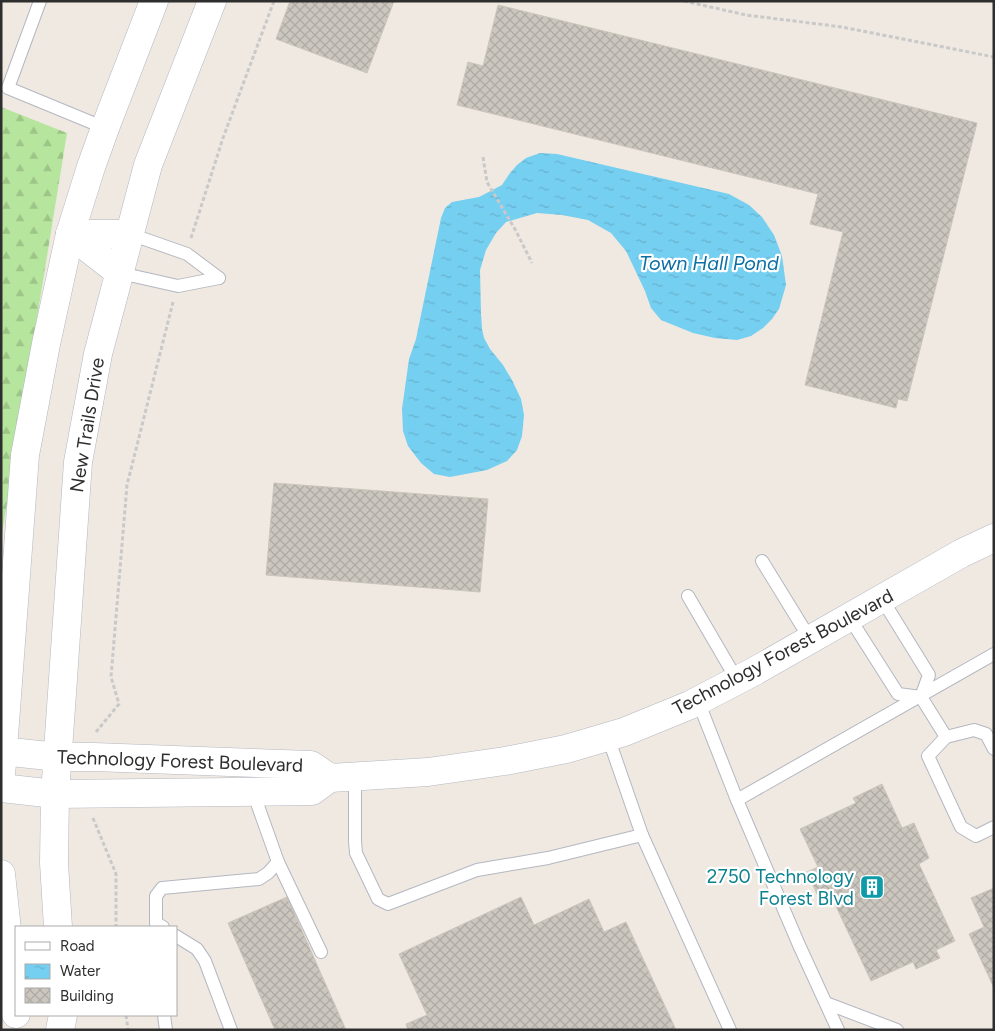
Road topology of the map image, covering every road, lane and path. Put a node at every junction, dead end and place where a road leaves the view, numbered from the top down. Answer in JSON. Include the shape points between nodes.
{"nodes":[{"id":1,"x":40,"y":1,"type":"edge"},
{"id":2,"x":154,"y":1,"type":"edge"},
{"id":3,"x":212,"y":1,"type":"edge"},
{"id":4,"x":274,"y":1,"type":"edge"},
{"id":5,"x":684,"y":1,"type":"edge"},
{"id":6,"x":994,"y":57,"type":"edge"},
{"id":7,"x":105,"y":128,"type":"junction"},
{"id":8,"x":483,"y":157,"type":"dead end"},
{"id":9,"x":70,"y":234,"type":"junction"},
{"id":10,"x":130,"y":234,"type":"junction"},
{"id":11,"x":187,"y":254,"type":"junction"},
{"id":12,"x":532,"y":263,"type":"dead end"},
{"id":13,"x":120,"y":273,"type":"junction"},
{"id":14,"x":178,"y":286,"type":"junction"},
{"id":15,"x":994,"y":538,"type":"edge"},
{"id":16,"x":762,"y":561,"type":"dead end"},
{"id":17,"x":688,"y":596,"type":"dead end"},
{"id":18,"x":882,"y":599,"type":"junction"},
{"id":19,"x":849,"y":617,"type":"junction"},
{"id":20,"x":810,"y":639,"type":"junction"},
{"id":21,"x":994,"y":654,"type":"edge"},
{"id":22,"x":737,"y":680,"type":"junction"},
{"id":23,"x":921,"y":697,"type":"junction"},
{"id":24,"x":698,"y":701,"type":"junction"},
{"id":25,"x":608,"y":737,"type":"junction"},
{"id":26,"x":946,"y":737,"type":"junction"},
{"id":27,"x":994,"y":749,"type":"edge"},
{"id":28,"x":58,"y":757,"type":"junction"},
{"id":29,"x":94,"y":757,"type":"junction"},
{"id":30,"x":2,"y":760,"type":"edge"},
{"id":31,"x":343,"y":777,"type":"junction"},
{"id":32,"x":1,"y":788,"type":"edge"},
{"id":33,"x":252,"y":792,"type":"junction"},
{"id":34,"x":55,"y":794,"type":"junction"},
{"id":35,"x":92,"y":794,"type":"junction"},
{"id":36,"x":737,"y":800,"type":"junction"},
{"id":37,"x":994,"y":827,"type":"edge"},
{"id":38,"x":642,"y":835,"type":"junction"},
{"id":39,"x":278,"y":862,"type":"junction"},
{"id":40,"x":1,"y":874,"type":"edge"},
{"id":41,"x":58,"y":926,"type":"edge"},
{"id":42,"x":116,"y":926,"type":"edge"},
{"id":43,"x":158,"y":926,"type":"edge"},
{"id":44,"x":178,"y":937,"type":"edge"},
{"id":45,"x":321,"y":952,"type":"dead end"},
{"id":46,"x":826,"y":1003,"type":"junction"},
{"id":47,"x":15,"y":1005,"type":"edge"},
{"id":48,"x":17,"y":1016,"type":"edge"},
{"id":49,"x":63,"y":1016,"type":"edge"},
{"id":50,"x":126,"y":1016,"type":"edge"},
{"id":51,"x":164,"y":1016,"type":"edge"},
{"id":52,"x":23,"y":1030,"type":"edge"},
{"id":53,"x":60,"y":1030,"type":"edge"},
{"id":54,"x":128,"y":1030,"type":"edge"},
{"id":55,"x":166,"y":1030,"type":"edge"},
{"id":56,"x":231,"y":1030,"type":"edge"},
{"id":57,"x":730,"y":1030,"type":"edge"},
{"id":58,"x":838,"y":1030,"type":"edge"},
{"id":59,"x":897,"y":1030,"type":"edge"}],
"edges":[{"from":1,"to":7,"type":"lane","via":[[8,88]]},
{"from":2,"to":7,"type":"street"},
{"from":3,"to":10,"type":"street","name":"New Trails Drive","via":[[148,165]]},
{"from":4,"to":11,"type":"path","via":[[223,138]]},
{"from":5,"to":6,"type":"path","via":[[746,15],[842,26]]},
{"from":7,"to":9,"type":"street"},
{"from":8,"to":12,"type":"path","via":[[487,182]]},
{"from":9,"to":10,"type":"street"},
{"from":9,"to":13,"type":"street"},
{"from":9,"to":30,"type":"street","via":[[24,455]]},
{"from":10,"to":11,"type":"lane"},
{"from":10,"to":13,"type":"street","name":"New Trails Drive"},
{"from":11,"to":14,"type":"lane","via":[[219,278]]},
{"from":13,"to":14,"type":"lane"},
{"from":13,"to":28,"type":"street","name":"New Trails Drive","via":[[98,354],[78,462]]},
{"from":14,"to":29,"type":"path","via":[[127,485],[111,678],[120,704],[95,734]]},
{"from":15,"to":18,"type":"street","name":"Technology Forest Boulevard"},
{"from":16,"to":20,"type":"lane"},
{"from":17,"to":22,"type":"lane"},
{"from":18,"to":19,"type":"street","name":"Technology Forest Boulevard"},
{"from":18,"to":23,"type":"lane","via":[[929,675]]},
{"from":19,"to":20,"type":"street","name":"Technology Forest Boulevard"},
{"from":19,"to":23,"type":"lane","via":[[898,694]]},
{"from":20,"to":22,"type":"street","name":"Technology Forest Boulevard"},
{"from":21,"to":23,"type":"lane"},
{"from":22,"to":24,"type":"street","name":"Technology Forest Boulevard"},
{"from":23,"to":26,"type":"lane"},
{"from":23,"to":36,"type":"lane"},
{"from":24,"to":25,"type":"street","name":"Technology Forest Boulevard"},
{"from":24,"to":36,"type":"lane"},
{"from":25,"to":31,"type":"street","name":"Technology Forest Boulevard","via":[[505,761],[428,772]]},
{"from":25,"to":38,"type":"lane"},
{"from":26,"to":27,"type":"lane","via":[[974,730],[986,734]]},
{"from":26,"to":37,"type":"lane","via":[[928,756],[961,827],[976,836]]},
{"from":28,"to":29,"type":"street","name":"Technology Forest Boulevard"},
{"from":28,"to":30,"type":"street","name":"Technology Forest Boulevard"},
{"from":28,"to":34,"type":"street","name":"New Trails Drive"},
{"from":29,"to":31,"type":"street","name":"Technology Forest Boulevard","via":[[311,765]]},
{"from":31,"to":33,"type":"street","via":[[312,791]]},
{"from":31,"to":38,"type":"lane","via":[[356,853],[378,899],[388,904],[478,870],[548,858]]},
{"from":32,"to":34,"type":"street"},
{"from":33,"to":35,"type":"street"},
{"from":33,"to":39,"type":"lane"},
{"from":34,"to":35,"type":"street"},
{"from":34,"to":41,"type":"street","name":"New Trails Drive","via":[[54,863]]},
{"from":35,"to":42,"type":"path","via":[[91,815],[116,874]]},
{"from":36,"to":46,"type":"lane"},
{"from":38,"to":57,"type":"lane"},
{"from":39,"to":43,"type":"lane","via":[[259,879],[162,888],[156,896]]},
{"from":39,"to":45,"type":"lane"},
{"from":40,"to":47,"type":"street"},
{"from":44,"to":56,"type":"lane","via":[[197,949],[205,961]]},
{"from":46,"to":58,"type":"lane"},
{"from":46,"to":59,"type":"lane"},
{"from":48,"to":52,"type":"street"},
{"from":49,"to":53,"type":"street"},
{"from":50,"to":54,"type":"path"},
{"from":51,"to":55,"type":"lane"}]}
